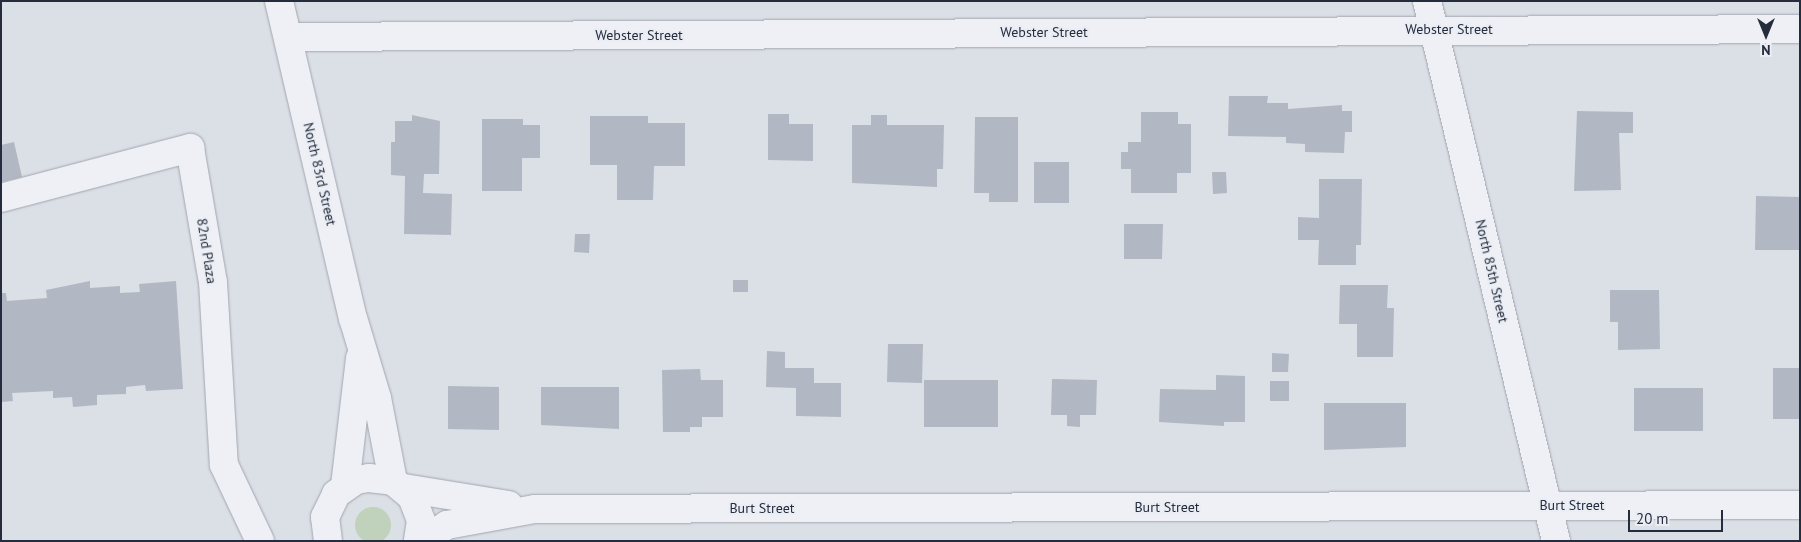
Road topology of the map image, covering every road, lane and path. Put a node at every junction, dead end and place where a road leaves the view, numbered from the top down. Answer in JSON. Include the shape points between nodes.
{"nodes":[{"id":1,"x":279,"y":1,"type":"edge"},
{"id":2,"x":1427,"y":1,"type":"edge"},
{"id":3,"x":1800,"y":28,"type":"edge"},
{"id":4,"x":1434,"y":29,"type":"junction"},
{"id":5,"x":288,"y":38,"type":"junction"},
{"id":6,"x":1,"y":198,"type":"edge"},
{"id":7,"x":361,"y":347,"type":"junction"},
{"id":8,"x":398,"y":485,"type":"junction"},
{"id":9,"x":345,"y":486,"type":"junction"},
{"id":10,"x":1548,"y":505,"type":"junction"},
{"id":11,"x":1800,"y":505,"type":"edge"},
{"id":12,"x":535,"y":509,"type":"junction"},
{"id":13,"x":324,"y":540,"type":"edge"},
{"id":14,"x":260,"y":541,"type":"edge"},
{"id":15,"x":418,"y":541,"type":"edge"},
{"id":16,"x":423,"y":541,"type":"edge"},
{"id":17,"x":1556,"y":541,"type":"edge"}],
"edges":[{"from":1,"to":5,"type":"street","name":"North 83rd Street"},
{"from":2,"to":4,"type":"street","name":"North 85th Street"},
{"from":3,"to":4,"type":"street","name":"Webster Street"},
{"from":4,"to":5,"type":"street","name":"Webster Street"},
{"from":4,"to":10,"type":"street","name":"North 85th Street"},
{"from":5,"to":7,"type":"street","name":"North 83rd Street"},
{"from":6,"to":14,"type":"street","name":"82nd Plaza","via":[[190,148],[213,282],[224,466]]},
{"from":7,"to":8,"type":"street","name":"North 83rd Street"},
{"from":7,"to":9,"type":"street","name":"North 83rd Street"},
{"from":8,"to":9,"type":"street","name":"Burt Street","via":[[369,478]]},
{"from":8,"to":12,"type":"street","name":"Burt Street"},
{"from":8,"to":15,"type":"street","via":[[418,509]]},
{"from":9,"to":13,"type":"street","via":[[329,506]]},
{"from":10,"to":11,"type":"street","name":"Burt Street"},
{"from":10,"to":12,"type":"street","name":"Burt Street"},
{"from":10,"to":17,"type":"street","name":"North 85th Street"},
{"from":12,"to":16,"type":"street","name":"Burt Street","via":[[447,526]]}]}
